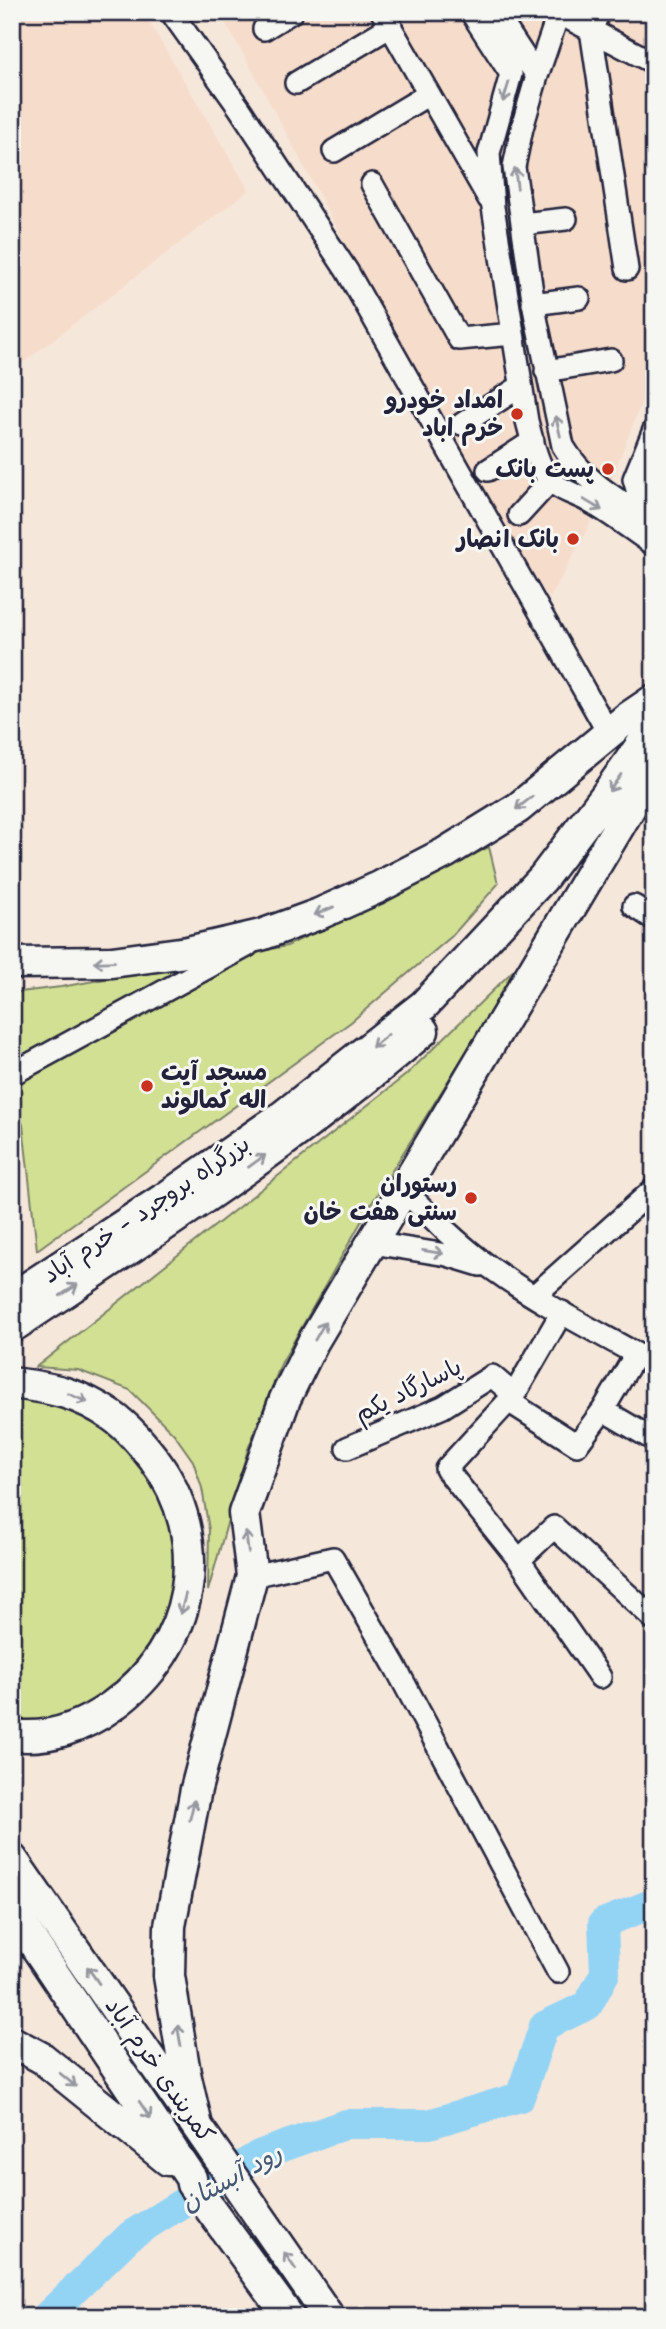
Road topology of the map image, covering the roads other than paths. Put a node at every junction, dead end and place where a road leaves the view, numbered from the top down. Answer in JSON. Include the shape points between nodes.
{"nodes":[{"id":1,"x":171,"y":12,"type":"edge"},
{"id":2,"x":292,"y":12,"type":"edge"},
{"id":3,"x":471,"y":12,"type":"edge"},
{"id":4,"x":495,"y":12,"type":"edge"},
{"id":5,"x":559,"y":13,"type":"edge"},
{"id":6,"x":387,"y":19,"type":"edge"},
{"id":7,"x":595,"y":21,"type":"edge"},
{"id":8,"x":264,"y":29,"type":"dead end"},
{"id":9,"x":654,"y":63,"type":"edge"},
{"id":10,"x":537,"y":76,"type":"junction"},
{"id":11,"x":296,"y":83,"type":"dead end"},
{"id":12,"x":429,"y":94,"type":"junction"},
{"id":13,"x":495,"y":128,"type":"junction"},
{"id":14,"x":522,"y":128,"type":"junction"},
{"id":15,"x":334,"y":151,"type":"dead end"},
{"id":16,"x":372,"y":184,"type":"dead end"},
{"id":17,"x":493,"y":206,"type":"junction"},
{"id":18,"x":566,"y":219,"type":"dead end"},
{"id":19,"x":522,"y":224,"type":"junction"},
{"id":20,"x":627,"y":269,"type":"dead end"},
{"id":21,"x":579,"y":298,"type":"dead end"},
{"id":22,"x":534,"y":309,"type":"junction"},
{"id":23,"x":512,"y":326,"type":"junction"},
{"id":24,"x":611,"y":360,"type":"dead end"},
{"id":25,"x":546,"y":371,"type":"junction"},
{"id":26,"x":521,"y":386,"type":"junction"},
{"id":27,"x":462,"y":424,"type":"dead end"},
{"id":28,"x":654,"y":430,"type":"edge"},
{"id":29,"x":533,"y":441,"type":"junction"},
{"id":30,"x":488,"y":470,"type":"dead end"},
{"id":31,"x":551,"y":480,"type":"junction"},
{"id":32,"x":519,"y":515,"type":"dead end"},
{"id":33,"x":649,"y":520,"type":"edge"},
{"id":34,"x":654,"y":545,"type":"edge"},
{"id":35,"x":654,"y":700,"type":"edge"},
{"id":36,"x":654,"y":727,"type":"edge"},
{"id":37,"x":608,"y":734,"type":"junction"},
{"id":38,"x":654,"y":764,"type":"edge"},
{"id":39,"x":634,"y":906,"type":"dead end"},
{"id":40,"x":654,"y":919,"type":"edge"},
{"id":41,"x":282,"y":927,"type":"junction"},
{"id":42,"x":12,"y":963,"type":"edge"},
{"id":43,"x":12,"y":1074,"type":"edge"},
{"id":44,"x":403,"y":1189,"type":"junction"},
{"id":45,"x":654,"y":1189,"type":"edge"},
{"id":46,"x":372,"y":1243,"type":"junction"},
{"id":47,"x":492,"y":1269,"type":"junction"},
{"id":48,"x":535,"y":1295,"type":"junction"},
{"id":49,"x":12,"y":1298,"type":"edge"},
{"id":50,"x":562,"y":1312,"type":"junction"},
{"id":51,"x":12,"y":1327,"type":"edge"},
{"id":52,"x":645,"y":1359,"type":"edge"},
{"id":53,"x":12,"y":1384,"type":"edge"},
{"id":54,"x":512,"y":1399,"type":"junction"},
{"id":55,"x":603,"y":1410,"type":"junction"},
{"id":56,"x":654,"y":1440,"type":"edge"},
{"id":57,"x":346,"y":1448,"type":"dead end"},
{"id":58,"x":519,"y":1560,"type":"junction"},
{"id":59,"x":252,"y":1576,"type":"junction"},
{"id":60,"x":654,"y":1619,"type":"edge"},
{"id":61,"x":600,"y":1677,"type":"dead end"},
{"id":62,"x":12,"y":1735,"type":"edge"},
{"id":63,"x":12,"y":1859,"type":"edge"},
{"id":64,"x":12,"y":1911,"type":"edge"},
{"id":65,"x":558,"y":1972,"type":"dead end"},
{"id":66,"x":12,"y":2042,"type":"edge"},
{"id":67,"x":197,"y":2126,"type":"junction"},
{"id":68,"x":191,"y":2181,"type":"junction"},
{"id":69,"x":289,"y":2317,"type":"edge"},
{"id":70,"x":329,"y":2317,"type":"edge"}],
"edges":[{"from":1,"to":37,"type":"street","via":[[347,271]]},
{"from":2,"to":8,"type":"street"},
{"from":3,"to":13,"type":"street","one_way":true,"via":[[511,74]]},
{"from":4,"to":10,"type":"street"},
{"from":5,"to":7,"type":"street"},
{"from":5,"to":10,"type":"street"},
{"from":6,"to":11,"type":"street"},
{"from":6,"to":12,"type":"street"},
{"from":7,"to":9,"type":"street"},
{"from":7,"to":20,"type":"street"},
{"from":10,"to":14,"type":"street"},
{"from":12,"to":15,"type":"street"},
{"from":12,"to":17,"type":"street"},
{"from":13,"to":14,"type":"street"},
{"from":13,"to":17,"type":"street","via":[[489,153]]},
{"from":19,"to":14,"type":"street","one_way":true,"via":[[514,167]]},
{"from":16,"to":23,"type":"street","via":[[459,339]]},
{"from":17,"to":23,"type":"street"},
{"from":18,"to":19,"type":"street"},
{"from":19,"to":22,"type":"street"},
{"from":21,"to":22,"type":"street"},
{"from":22,"to":23,"type":"street"},
{"from":22,"to":25,"type":"street"},
{"from":23,"to":26,"type":"street"},
{"from":24,"to":25,"type":"street"},
{"from":33,"to":25,"type":"street","one_way":true,"via":[[596,485],[573,463],[563,446]]},
{"from":26,"to":27,"type":"street"},
{"from":26,"to":29,"type":"street"},
{"from":28,"to":33,"type":"street","via":[[634,479]]},
{"from":29,"to":30,"type":"street"},
{"from":29,"to":31,"type":"street"},
{"from":31,"to":32,"type":"street"},
{"from":31,"to":34,"type":"street","one_way":true},
{"from":35,"to":37,"type":"highway"},
{"from":36,"to":49,"type":"highway","name":"بزرگراه بروجرد - خرم آباد","one_way":true,"via":[[543,878],[424,1005],[284,1115]]},
{"from":37,"to":41,"type":"highway","one_way":true,"via":[[518,808],[444,853],[377,888]]},
{"from":38,"to":44,"type":"highway"},
{"from":51,"to":38,"type":"highway","one_way":true,"via":[[282,1143],[434,1022],[554,898]]},
{"from":39,"to":40,"type":"street"},
{"from":41,"to":42,"type":"highway","one_way":true,"via":[[187,951],[113,962]]},
{"from":41,"to":43,"type":"street"},
{"from":44,"to":46,"type":"highway"},
{"from":44,"to":47,"type":"street"},
{"from":45,"to":48,"type":"street"},
{"from":46,"to":47,"type":"street","one_way":true,"via":[[447,1255]]},
{"from":59,"to":46,"type":"highway","one_way":true,"via":[[244,1513],[263,1456],[302,1365]]},
{"from":47,"to":48,"type":"street"},
{"from":48,"to":50,"type":"street"},
{"from":50,"to":52,"type":"street"},
{"from":50,"to":54,"type":"street"},
{"from":52,"to":55,"type":"street"},
{"from":53,"to":62,"type":"highway","one_way":true,"via":[[50,1387],[78,1397],[113,1417],[139,1440],[176,1498],[187,1536],[189,1567],[176,1631],[158,1664],[131,1693],[97,1717],[61,1732]]},
{"from":54,"to":55,"type":"street","via":[[577,1445]]},
{"from":54,"to":57,"type":"street","name":"پاسارگاد یکم","via":[[492,1377],[443,1407]]},
{"from":54,"to":58,"type":"street","via":[[446,1469]]},
{"from":55,"to":56,"type":"street"},
{"from":58,"to":60,"type":"street","via":[[554,1527]]},
{"from":58,"to":61,"type":"street"},
{"from":59,"to":65,"type":"street","via":[[333,1558]]},
{"from":67,"to":59,"type":"highway","one_way":true,"via":[[169,1976],[170,1926],[194,1801]]},
{"from":67,"to":63,"type":"highway","name":"کمربندی خرم آباد","one_way":true},
{"from":64,"to":68,"type":"highway","name":"کمربندی خرم آباد","one_way":true},
{"from":66,"to":68,"type":"highway","one_way":true,"via":[[42,2058]]},
{"from":70,"to":67,"type":"highway","name":"کمربندی خرم آباد","one_way":true},
{"from":68,"to":69,"type":"highway","name":"کمربندی خرم آباد"}]}
